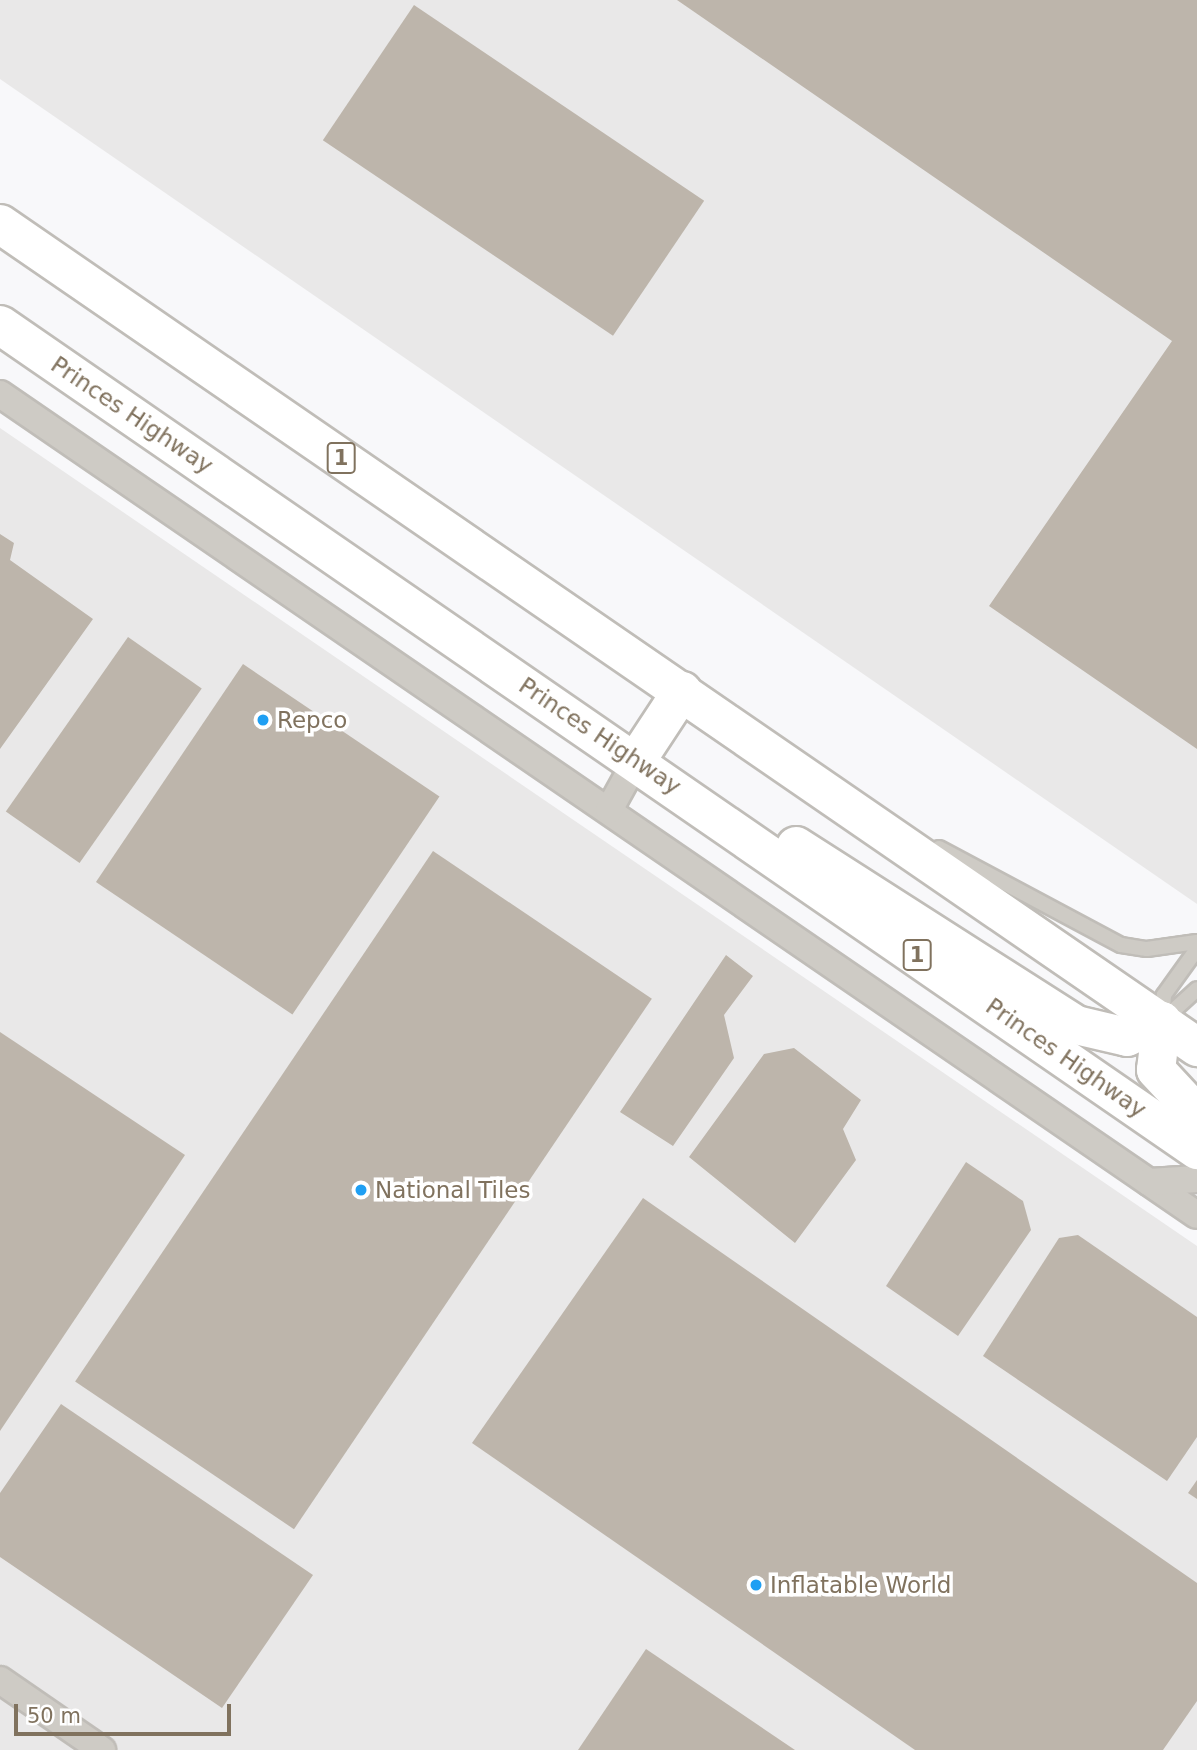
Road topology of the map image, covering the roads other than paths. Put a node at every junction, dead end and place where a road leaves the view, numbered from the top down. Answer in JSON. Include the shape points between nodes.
{"nodes":[{"id":1,"x":0,"y":224,"type":"edge"},
{"id":2,"x":0,"y":325,"type":"edge"},
{"id":3,"x":0,"y":394,"type":"edge"},
{"id":4,"x":682,"y":691,"type":"junction"},
{"id":5,"x":774,"y":754,"type":"junction"},
{"id":6,"x":636,"y":761,"type":"junction"},
{"id":7,"x":609,"y":810,"type":"junction"},
{"id":8,"x":734,"y":828,"type":"junction"},
{"id":9,"x":1197,"y":942,"type":"edge"},
{"id":10,"x":1197,"y":949,"type":"edge"},
{"id":11,"x":1197,"y":989,"type":"edge"},
{"id":12,"x":1162,"y":1021,"type":"junction"},
{"id":13,"x":1197,"y":1047,"type":"edge"},
{"id":14,"x":1197,"y":1114,"type":"edge"},
{"id":15,"x":1197,"y":1150,"type":"edge"},
{"id":16,"x":1197,"y":1179,"type":"edge"},
{"id":17,"x":1149,"y":1182,"type":"junction"},
{"id":18,"x":1197,"y":1215,"type":"edge"},
{"id":19,"x":0,"y":1680,"type":"edge"},
{"id":20,"x":102,"y":1750,"type":"edge"}],
"edges":[{"from":1,"to":4,"type":"highway","number":"1"},
{"from":2,"to":6,"type":"highway","name":"Princes Highway","number":"1"},
{"from":3,"to":7,"type":"street"},
{"from":4,"to":5,"type":"highway","number":"1"},
{"from":4,"to":6,"type":"highway"},
{"from":5,"to":9,"type":"lane","via":[[1109,940],[1138,949]]},
{"from":5,"to":12,"type":"highway","number":"1"},
{"from":6,"to":7,"type":"street"},
{"from":6,"to":8,"type":"highway","name":"Princes Highway","number":"1"},
{"from":7,"to":17,"type":"street"},
{"from":8,"to":12,"type":"highway","via":[[830,862],[1076,1025],[1127,1037]]},
{"from":8,"to":15,"type":"highway","name":"Princes Highway","number":"1"},
{"from":10,"to":12,"type":"lane","via":[[1164,995]]},
{"from":11,"to":12,"type":"lane"},
{"from":12,"to":13,"type":"highway","number":"1"},
{"from":12,"to":14,"type":"highway","via":[[1156,1070]]},
{"from":16,"to":17,"type":"street"},
{"from":17,"to":18,"type":"street"},
{"from":19,"to":20,"type":"street"}]}
